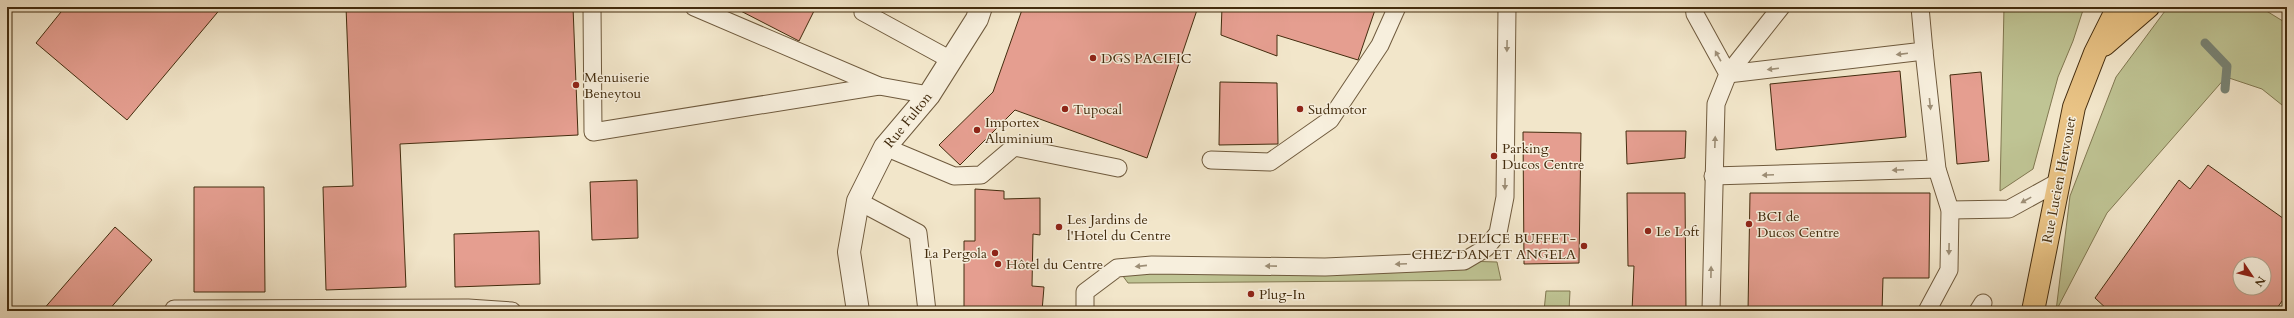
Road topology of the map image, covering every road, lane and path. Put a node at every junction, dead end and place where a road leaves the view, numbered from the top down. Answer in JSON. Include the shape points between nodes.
{"nodes":[{"id":1,"x":592,"y":7,"type":"edge"},
{"id":2,"x":694,"y":7,"type":"edge"},
{"id":3,"x":864,"y":7,"type":"edge"},
{"id":4,"x":981,"y":7,"type":"edge"},
{"id":5,"x":1397,"y":7,"type":"edge"},
{"id":6,"x":1507,"y":7,"type":"edge"},
{"id":7,"x":1694,"y":7,"type":"edge"},
{"id":8,"x":1781,"y":7,"type":"edge"},
{"id":9,"x":1920,"y":7,"type":"edge"},
{"id":10,"x":2118,"y":7,"type":"edge"},
{"id":11,"x":2148,"y":7,"type":"edge"},
{"id":12,"x":1924,"y":51,"type":"junction"},
{"id":13,"x":2095,"y":53,"type":"junction"},
{"id":14,"x":952,"y":60,"type":"junction"},
{"id":15,"x":1728,"y":74,"type":"junction"},
{"id":16,"x":879,"y":86,"type":"junction"},
{"id":17,"x":929,"y":95,"type":"junction"},
{"id":18,"x":885,"y":147,"type":"junction"},
{"id":19,"x":1210,"y":160,"type":"dead end"},
{"id":20,"x":1118,"y":168,"type":"dead end"},
{"id":21,"x":1937,"y":169,"type":"junction"},
{"id":22,"x":1713,"y":176,"type":"junction"},
{"id":23,"x":2060,"y":181,"type":"junction"},
{"id":24,"x":858,"y":201,"type":"junction"},
{"id":25,"x":1950,"y":210,"type":"junction"},
{"id":26,"x":174,"y":309,"type":"dead end"},
{"id":27,"x":468,"y":310,"type":"edge"},
{"id":28,"x":512,"y":311,"type":"edge"},
{"id":29,"x":858,"y":311,"type":"edge"},
{"id":30,"x":927,"y":311,"type":"edge"},
{"id":31,"x":1085,"y":311,"type":"edge"},
{"id":32,"x":1711,"y":311,"type":"edge"},
{"id":33,"x":1927,"y":311,"type":"edge"},
{"id":34,"x":2033,"y":311,"type":"edge"}],
"edges":[{"from":1,"to":16,"type":"lane","via":[[593,132]]},
{"from":2,"to":16,"type":"lane"},
{"from":3,"to":14,"type":"lane","via":[[863,12]]},
{"from":4,"to":14,"type":"street","name":"Rue Fulton","via":[[977,19]]},
{"from":5,"to":19,"type":"lane","via":[[1380,45],[1330,120],[1270,162]]},
{"from":6,"to":31,"type":"lane","one_way":true,"via":[[1505,197],[1498,233],[1486,248],[1464,262],[1325,266],[1152,265],[1116,268],[1085,292]]},
{"from":15,"to":7,"type":"lane","one_way":true,"via":[[1695,14]]},
{"from":8,"to":15,"type":"lane"},
{"from":9,"to":12,"type":"lane"},
{"from":10,"to":13,"type":"main road","name":"Rue Lucien Hervouet"},
{"from":11,"to":13,"type":"main road","name":"Rue Lucien Hervouet"},
{"from":12,"to":15,"type":"lane","one_way":true},
{"from":12,"to":21,"type":"lane","one_way":true},
{"from":13,"to":23,"type":"main road","name":"Rue Lucien Hervouet","via":[[2074,107]]},
{"from":14,"to":17,"type":"street","name":"Rue Fulton"},
{"from":22,"to":15,"type":"lane","one_way":true,"via":[[1716,104]]},
{"from":16,"to":17,"type":"lane"},
{"from":17,"to":18,"type":"street","name":"Rue Fulton"},
{"from":18,"to":20,"type":"lane","via":[[954,176],[981,175],[1014,147]]},
{"from":18,"to":24,"type":"street","name":"Rue Fulton"},
{"from":21,"to":22,"type":"lane","one_way":true},
{"from":21,"to":25,"type":"lane"},
{"from":32,"to":22,"type":"lane","one_way":true},
{"from":23,"to":25,"type":"lane","one_way":true,"via":[[2009,209]]},
{"from":23,"to":34,"type":"main road","name":"Rue Lucien Hervouet"},
{"from":24,"to":29,"type":"street","name":"Rue Fulton","via":[[849,252]]},
{"from":24,"to":30,"type":"lane","via":[[918,233]]},
{"from":25,"to":33,"type":"lane","one_way":true,"via":[[1949,270]]},
{"from":26,"to":27,"type":"lane"},
{"from":27,"to":28,"type":"lane"}]}
